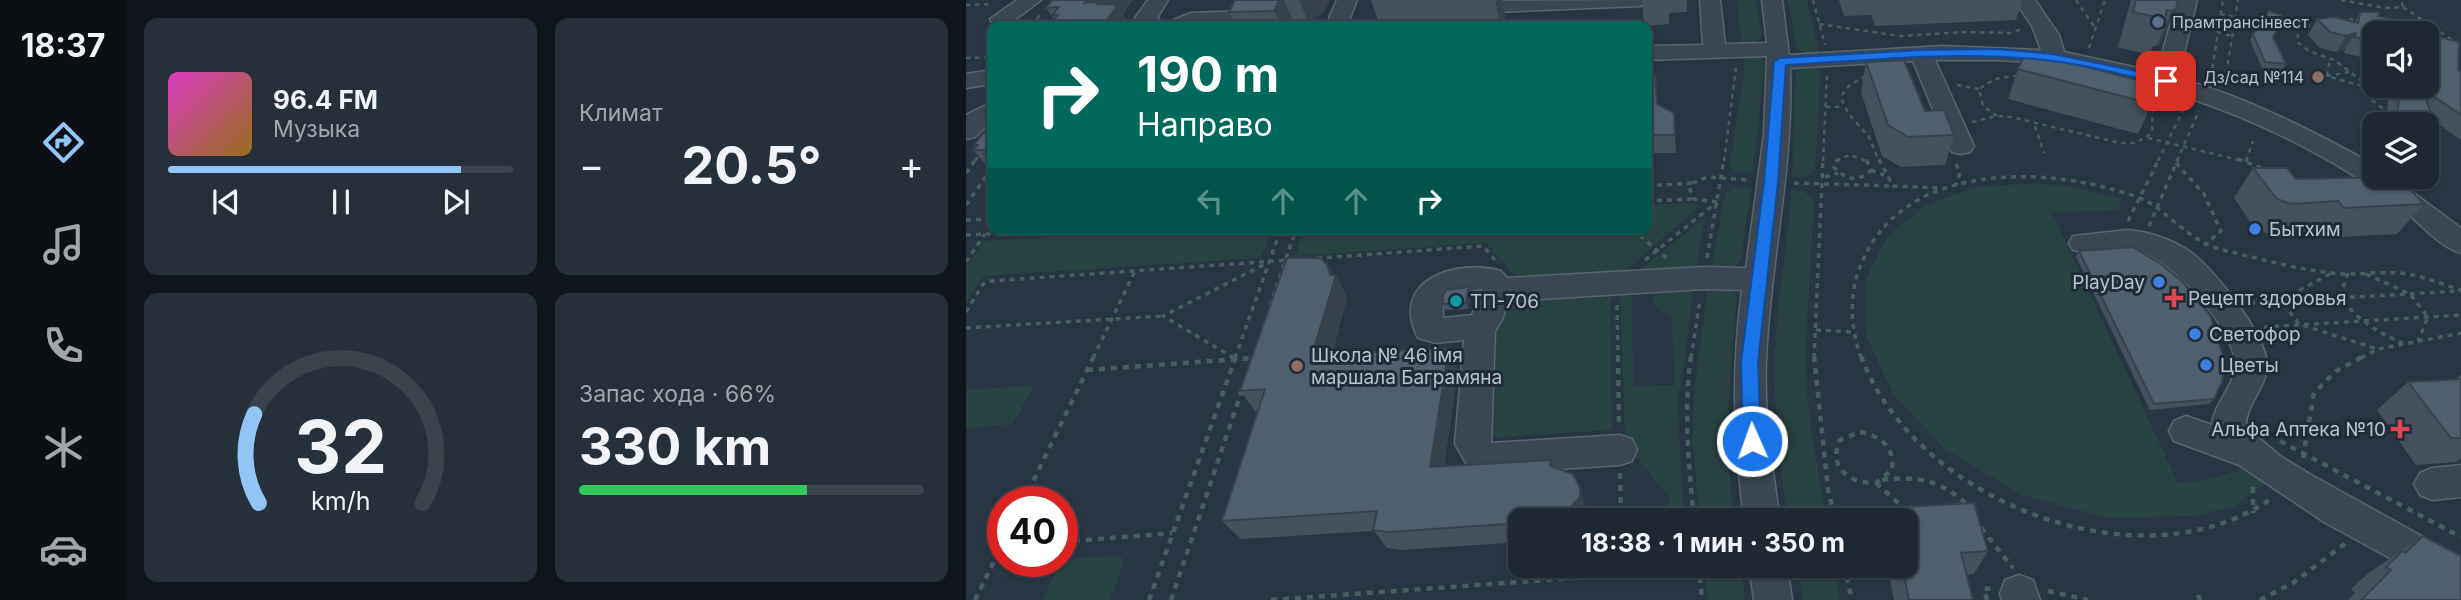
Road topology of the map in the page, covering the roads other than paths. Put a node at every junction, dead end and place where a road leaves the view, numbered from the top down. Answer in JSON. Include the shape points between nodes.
{"nodes":[{"id":1,"x":1031,"y":0,"type":"edge"},
{"id":2,"x":1158,"y":0,"type":"edge"},
{"id":3,"x":1445,"y":0,"type":"edge"},
{"id":4,"x":1640,"y":0,"type":"edge"},
{"id":5,"x":1710,"y":0,"type":"edge"},
{"id":6,"x":1772,"y":0,"type":"edge"},
{"id":7,"x":2024,"y":0,"type":"edge"},
{"id":8,"x":2187,"y":0,"type":"edge"},
{"id":9,"x":1550,"y":4,"type":"junction"},
{"id":10,"x":1276,"y":15,"type":"edge"},
{"id":11,"x":1001,"y":19,"type":"dead end"},
{"id":12,"x":1148,"y":21,"type":"edge"},
{"id":13,"x":1186,"y":21,"type":"edge"},
{"id":14,"x":1549,"y":21,"type":"edge"},
{"id":15,"x":1727,"y":49,"type":"junction"},
{"id":16,"x":1652,"y":53,"type":"edge"},
{"id":17,"x":1921,"y":54,"type":"junction"},
{"id":18,"x":1779,"y":55,"type":"junction"},
{"id":19,"x":2053,"y":57,"type":"junction"},
{"id":20,"x":987,"y":78,"type":"edge"},
{"id":21,"x":966,"y":81,"type":"edge"},
{"id":22,"x":2049,"y":81,"type":"edge"},
{"id":23,"x":2166,"y":81,"type":"junction"},
{"id":24,"x":987,"y":112,"type":"edge"},
{"id":25,"x":966,"y":131,"type":"edge"},
{"id":26,"x":1957,"y":147,"type":"edge"},
{"id":27,"x":2392,"y":190,"type":"junction"},
{"id":28,"x":2348,"y":192,"type":"edge"},
{"id":29,"x":2083,"y":243,"type":"dead end"},
{"id":30,"x":2461,"y":243,"type":"edge"},
{"id":31,"x":1499,"y":277,"type":"junction"},
{"id":32,"x":1759,"y":279,"type":"junction"},
{"id":33,"x":1480,"y":327,"type":"junction"},
{"id":34,"x":2186,"y":431,"type":"dead end"},
{"id":35,"x":2262,"y":446,"type":"junction"},
{"id":36,"x":1620,"y":450,"type":"road end"},
{"id":37,"x":1760,"y":508,"type":"edge"},
{"id":38,"x":1770,"y":578,"type":"edge"},
{"id":39,"x":2461,"y":578,"type":"edge"},
{"id":40,"x":1773,"y":600,"type":"edge"}],
"edges":[{"from":1,"to":11,"type":"street"},
{"from":2,"to":12,"type":"street"},
{"from":3,"to":9,"type":"street","via":[[1443,8]]},
{"from":4,"to":9,"type":"street"},
{"from":5,"to":15,"type":"street"},
{"from":6,"to":18,"type":"street"},
{"from":7,"to":19,"type":"street","via":[[2048,32]]},
{"from":8,"to":23,"type":"street"},
{"from":9,"to":14,"type":"street"},
{"from":10,"to":13,"type":"street"},
{"from":15,"to":16,"type":"street"},
{"from":15,"to":18,"type":"street"},
{"from":17,"to":18,"type":"street","via":[[1828,60]]},
{"from":17,"to":19,"type":"street"},
{"from":17,"to":26,"type":"street"},
{"from":18,"to":32,"type":"street"},
{"from":19,"to":22,"type":"street"},
{"from":19,"to":23,"type":"street","via":[[2113,79]]},
{"from":20,"to":21,"type":"street"},
{"from":23,"to":27,"type":"street","via":[[2211,95],[2316,145]]},
{"from":24,"to":25,"type":"street"},
{"from":27,"to":28,"type":"street"},
{"from":27,"to":30,"type":"street"},
{"from":29,"to":35,"type":"street","via":[[2130,242],[2194,252],[2252,360],[2247,384],[2229,416],[2232,434]]},
{"from":31,"to":32,"type":"street","via":[[1617,283]]},
{"from":31,"to":33,"type":"street","via":[[1487,320]]},
{"from":31,"to":33,"type":"street","via":[[1441,282],[1430,293],[1429,329]]},
{"from":32,"to":37,"type":"street","via":[[1750,362],[1752,441]]},
{"from":33,"to":36,"type":"street","via":[[1472,444],[1482,459]]},
{"from":34,"to":35,"type":"street","via":[[2231,445]]},
{"from":35,"to":39,"type":"street"},
{"from":38,"to":40,"type":"street"}]}
